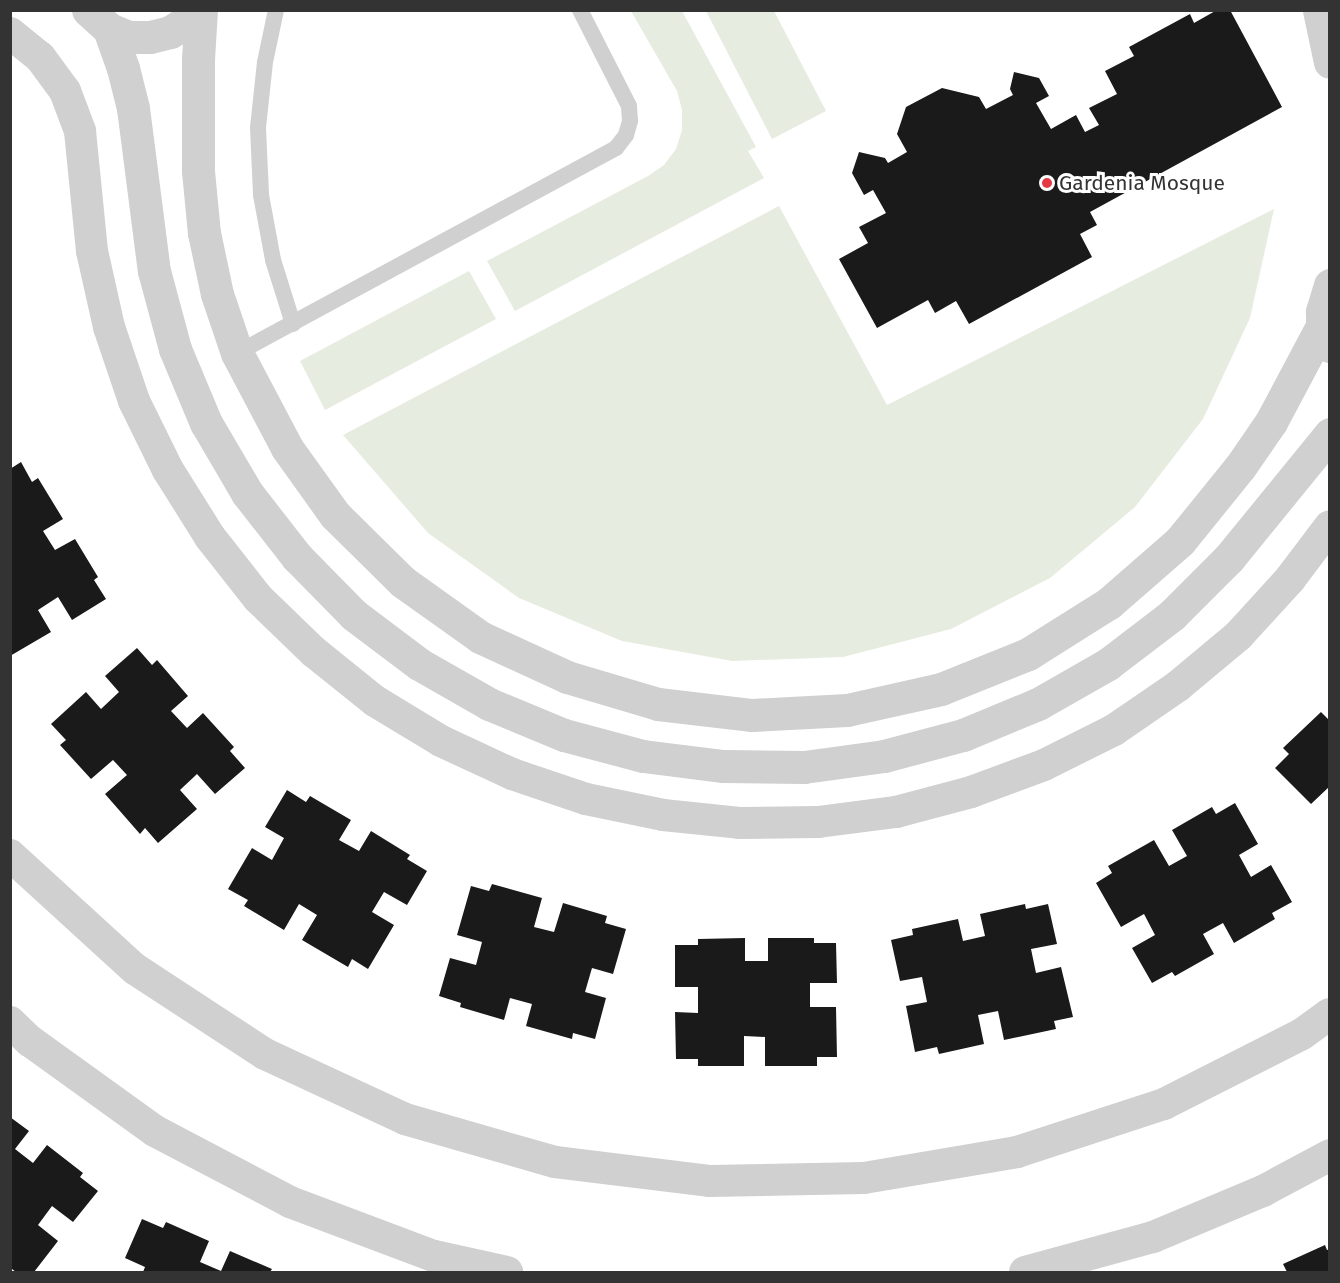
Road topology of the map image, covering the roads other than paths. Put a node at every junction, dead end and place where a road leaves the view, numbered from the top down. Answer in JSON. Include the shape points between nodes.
{"nodes":[{"id":1,"x":196,"y":10,"type":"edge"},
{"id":2,"x":201,"y":10,"type":"edge"},
{"id":3,"x":276,"y":10,"type":"edge"},
{"id":4,"x":580,"y":10,"type":"edge"},
{"id":5,"x":1319,"y":10,"type":"edge"},
{"id":6,"x":99,"y":20,"type":"edge"},
{"id":7,"x":10,"y":33,"type":"edge"},
{"id":8,"x":1329,"y":62,"type":"edge"},
{"id":9,"x":1329,"y":285,"type":"edge"},
{"id":10,"x":293,"y":324,"type":"junction"},
{"id":11,"x":1326,"y":336,"type":"edge"},
{"id":12,"x":237,"y":353,"type":"junction"},
{"id":13,"x":1329,"y":434,"type":"edge"},
{"id":14,"x":1329,"y":526,"type":"edge"},
{"id":15,"x":10,"y":855,"type":"edge"},
{"id":16,"x":1329,"y":1014,"type":"edge"},
{"id":17,"x":10,"y":1022,"type":"edge"},
{"id":18,"x":1329,"y":1155,"type":"edge"},
{"id":19,"x":1038,"y":1271,"type":"edge"},
{"id":20,"x":507,"y":1272,"type":"edge"}],
"edges":[{"from":1,"to":6,"type":"street","via":[[189,20],[170,32],[150,37],[129,37]]},
{"from":2,"to":12,"type":"street","via":[[197,116],[204,233],[217,294]]},
{"from":3,"to":10,"type":"lane","via":[[259,117],[261,195],[273,260]]},
{"from":4,"to":10,"type":"lane","via":[[629,106],[626,135],[616,148]]},
{"from":5,"to":8,"type":"street"},
{"from":6,"to":13,"type":"street","via":[[123,68],[133,108],[154,271],[176,349],[206,423],[247,493],[297,558],[354,615],[419,664],[489,704],[564,735],[643,756],[723,766],[804,766],[884,756],[963,735],[1068,687],[1108,664],[1172,615],[1229,558]]},
{"from":7,"to":14,"type":"street","via":[[40,57],[65,91],[80,131],[92,251],[109,327],[144,421],[168,470],[210,537],[258,597],[306,645],[375,701],[441,741],[512,774],[586,799],[663,815],[741,823],[818,822],[896,812],[971,792],[1044,765],[1114,730],[1178,686],[1238,636],[1290,579]]},
{"from":9,"to":11,"type":"street","via":[[1324,298]]},
{"from":10,"to":12,"type":"lane"},
{"from":11,"to":12,"type":"street","via":[[1240,467],[1180,541],[1109,603],[1028,654],[940,689],[847,710],[752,715],[658,704],[567,678],[480,637],[403,582],[335,515],[287,448]]},
{"from":15,"to":16,"type":"street","via":[[135,969],[276,1059],[405,1119],[543,1158],[709,1181],[864,1178],[1017,1152],[1164,1104],[1302,1034]]},
{"from":17,"to":20,"type":"street","via":[[30,1041],[155,1131],[290,1202],[434,1256]]},
{"from":18,"to":19,"type":"street","via":[[1263,1191],[1153,1237]]}]}
